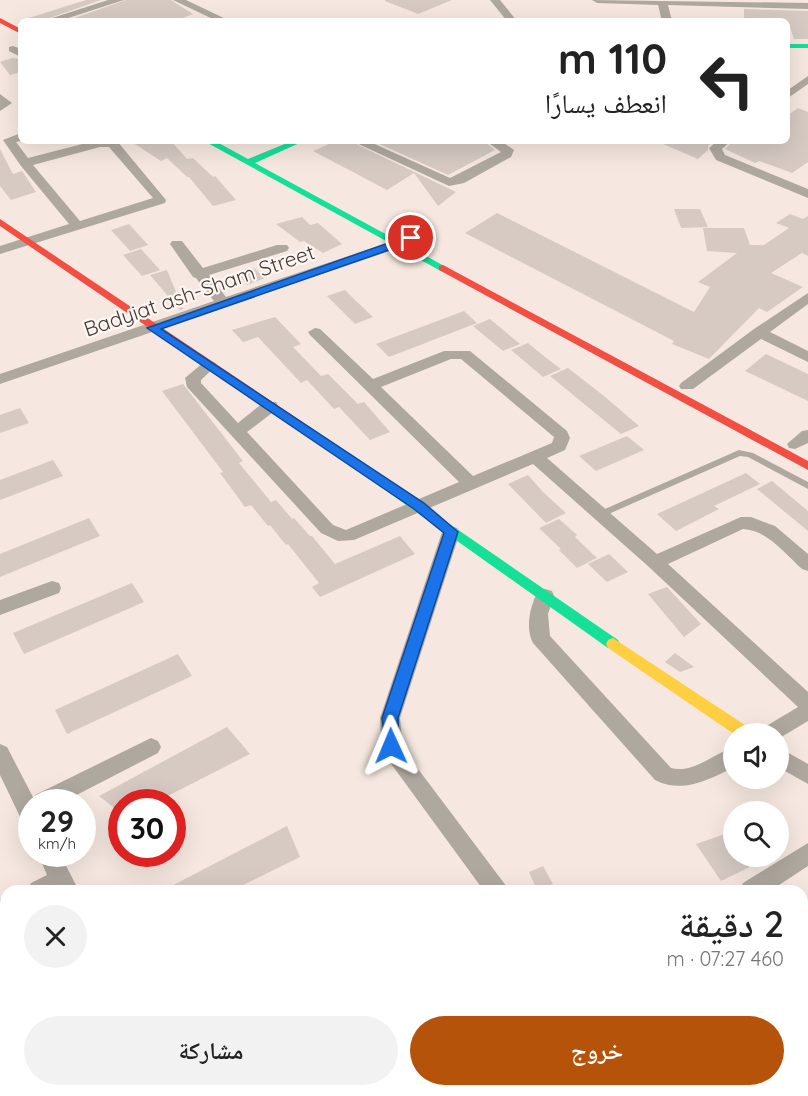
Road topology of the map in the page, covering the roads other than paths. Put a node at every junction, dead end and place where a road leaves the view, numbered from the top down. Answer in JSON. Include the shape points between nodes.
{"nodes":[{"id":1,"x":118,"y":0,"type":"edge"},
{"id":2,"x":178,"y":0,"type":"edge"},
{"id":3,"x":495,"y":0,"type":"edge"},
{"id":4,"x":597,"y":0,"type":"edge"},
{"id":5,"x":662,"y":1,"type":"edge"},
{"id":6,"x":808,"y":6,"type":"edge"},
{"id":7,"x":82,"y":10,"type":"junction"},
{"id":8,"x":93,"y":16,"type":"dead end"},
{"id":9,"x":57,"y":18,"type":"edge"},
{"id":10,"x":218,"y":18,"type":"edge"},
{"id":11,"x":510,"y":18,"type":"edge"},
{"id":12,"x":666,"y":18,"type":"edge"},
{"id":13,"x":0,"y":20,"type":"edge"},
{"id":14,"x":0,"y":31,"type":"edge"},
{"id":15,"x":18,"y":38,"type":"edge"},
{"id":16,"x":18,"y":39,"type":"edge"},
{"id":17,"x":790,"y":46,"type":"edge"},
{"id":18,"x":808,"y":46,"type":"edge"},
{"id":19,"x":807,"y":81,"type":"edge"},
{"id":20,"x":790,"y":94,"type":"edge"},
{"id":21,"x":0,"y":97,"type":"edge"},
{"id":22,"x":0,"y":108,"type":"edge"},
{"id":23,"x":18,"y":138,"type":"edge"},
{"id":24,"x":96,"y":144,"type":"edge"},
{"id":25,"x":113,"y":144,"type":"edge"},
{"id":26,"x":214,"y":144,"type":"edge"},
{"id":27,"x":237,"y":144,"type":"edge"},
{"id":28,"x":293,"y":144,"type":"edge"},
{"id":29,"x":365,"y":144,"type":"edge"},
{"id":30,"x":499,"y":144,"type":"edge"},
{"id":31,"x":721,"y":144,"type":"edge"},
{"id":32,"x":261,"y":157,"type":"junction"},
{"id":33,"x":248,"y":162,"type":"junction"},
{"id":34,"x":26,"y":163,"type":"junction"},
{"id":35,"x":805,"y":190,"type":"edge"},
{"id":36,"x":0,"y":222,"type":"edge"},
{"id":37,"x":77,"y":226,"type":"junction"},
{"id":38,"x":411,"y":238,"type":"junction"},
{"id":39,"x":28,"y":242,"type":"junction"},
{"id":40,"x":177,"y":244,"type":"dead end"},
{"id":41,"x":396,"y":244,"type":"junction"},
{"id":42,"x":282,"y":248,"type":"dead end"},
{"id":43,"x":0,"y":250,"type":"edge"},
{"id":44,"x":198,"y":274,"type":"junction"},
{"id":45,"x":808,"y":297,"type":"edge"},
{"id":46,"x":224,"y":304,"type":"junction"},
{"id":47,"x":541,"y":314,"type":"junction"},
{"id":48,"x":153,"y":328,"type":"junction"},
{"id":49,"x":315,"y":332,"type":"dead end"},
{"id":50,"x":759,"y":332,"type":"junction"},
{"id":51,"x":808,"y":357,"type":"edge"},
{"id":52,"x":209,"y":365,"type":"junction"},
{"id":53,"x":0,"y":379,"type":"edge"},
{"id":54,"x":370,"y":386,"type":"junction"},
{"id":55,"x":687,"y":386,"type":"junction"},
{"id":56,"x":270,"y":406,"type":"junction"},
{"id":57,"x":237,"y":432,"type":"junction"},
{"id":58,"x":804,"y":444,"type":"edge"},
{"id":59,"x":535,"y":457,"type":"junction"},
{"id":60,"x":808,"y":466,"type":"edge"},
{"id":61,"x":471,"y":484,"type":"junction"},
{"id":62,"x":808,"y":486,"type":"edge"},
{"id":63,"x":419,"y":506,"type":"junction"},
{"id":64,"x":601,"y":514,"type":"junction"},
{"id":65,"x":451,"y":532,"type":"junction"},
{"id":66,"x":655,"y":561,"type":"junction"},
{"id":67,"x":808,"y":564,"type":"edge"},
{"id":68,"x":52,"y":588,"type":"dead end"},
{"id":69,"x":545,"y":596,"type":"junction"},
{"id":70,"x":0,"y":608,"type":"edge"},
{"id":71,"x":808,"y":704,"type":"edge"},
{"id":72,"x":808,"y":711,"type":"edge"},
{"id":73,"x":729,"y":723,"type":"edge"},
{"id":74,"x":788,"y":723,"type":"edge"},
{"id":75,"x":151,"y":747,"type":"dead end"},
{"id":76,"x":0,"y":753,"type":"edge"},
{"id":77,"x":723,"y":762,"type":"edge"},
{"id":78,"x":789,"y":763,"type":"edge"},
{"id":79,"x":808,"y":775,"type":"edge"},
{"id":80,"x":21,"y":789,"type":"edge"},
{"id":81,"x":73,"y":789,"type":"edge"},
{"id":82,"x":808,"y":853,"type":"edge"},
{"id":83,"x":55,"y":867,"type":"edge"},
{"id":84,"x":64,"y":885,"type":"edge"},
{"id":85,"x":494,"y":885,"type":"edge"},
{"id":86,"x":760,"y":885,"type":"edge"}],
"edges":[{"from":1,"to":7,"type":"street"},
{"from":2,"to":10,"type":"street"},
{"from":3,"to":11,"type":"street"},
{"from":4,"to":5,"type":"street"},
{"from":5,"to":6,"type":"street"},
{"from":5,"to":12,"type":"street"},
{"from":7,"to":8,"type":"street"},
{"from":7,"to":9,"type":"street"},
{"from":13,"to":15,"type":"street"},
{"from":14,"to":16,"type":"street"},
{"from":17,"to":18,"type":"street"},
{"from":19,"to":20,"type":"street"},
{"from":21,"to":22,"type":"street","via":[[6,103]]},
{"from":23,"to":34,"type":"street","via":[[9,140]]},
{"from":24,"to":34,"type":"street"},
{"from":25,"to":37,"type":"street","via":[[160,198]]},
{"from":26,"to":33,"type":"street"},
{"from":27,"to":32,"type":"street"},
{"from":28,"to":32,"type":"street"},
{"from":29,"to":30,"type":"street","via":[[449,182],[507,154],[508,150]]},
{"from":31,"to":35,"type":"street","via":[[715,148],[720,157]]},
{"from":32,"to":33,"type":"street"},
{"from":32,"to":38,"type":"street"},
{"from":33,"to":41,"type":"street"},
{"from":34,"to":37,"type":"street"},
{"from":36,"to":39,"type":"street"},
{"from":37,"to":39,"type":"street"},
{"from":38,"to":41,"type":"street","name":"Badyiat ash-Sham Street"},
{"from":38,"to":47,"type":"street"},
{"from":39,"to":43,"type":"street"},
{"from":39,"to":48,"type":"street"},
{"from":40,"to":44,"type":"street"},
{"from":41,"to":46,"type":"street","name":"Badyiat ash-Sham Street"},
{"from":41,"to":47,"type":"street"},
{"from":42,"to":44,"type":"street"},
{"from":44,"to":46,"type":"street"},
{"from":45,"to":50,"type":"street"},
{"from":46,"to":48,"type":"street","name":"Badyiat ash-Sham Street"},
{"from":47,"to":55,"type":"street"},
{"from":47,"to":60,"type":"street"},
{"from":48,"to":52,"type":"street"},
{"from":48,"to":53,"type":"street","name":"Badyiat ash-Sham Street"},
{"from":49,"to":54,"type":"street"},
{"from":50,"to":51,"type":"street"},
{"from":50,"to":55,"type":"street"},
{"from":52,"to":56,"type":"street"},
{"from":52,"to":57,"type":"street","via":[[194,378],[193,384]]},
{"from":54,"to":59,"type":"street","via":[[448,354],[469,356],[561,435],[559,446]]},
{"from":54,"to":61,"type":"street"},
{"from":55,"to":58,"type":"street"},
{"from":56,"to":57,"type":"street"},
{"from":56,"to":63,"type":"street"},
{"from":57,"to":63,"type":"street","via":[[332,533],[348,536]]},
{"from":59,"to":61,"type":"street"},
{"from":59,"to":64,"type":"street"},
{"from":61,"to":63,"type":"street"},
{"from":62,"to":64,"type":"lane","via":[[739,453]]},
{"from":63,"to":65,"type":"street"},
{"from":64,"to":66,"type":"street"},
{"from":65,"to":69,"type":"street"},
{"from":65,"to":85,"type":"street","via":[[389,730],[391,746],[399,759]]},
{"from":66,"to":67,"type":"street","via":[[748,522],[763,527]]},
{"from":66,"to":71,"type":"street"},
{"from":68,"to":70,"type":"street"},
{"from":69,"to":73,"type":"street"},
{"from":69,"to":77,"type":"street","via":[[539,614],[540,638],[667,778],[682,778]]},
{"from":72,"to":74,"type":"street"},
{"from":75,"to":81,"type":"street"},
{"from":76,"to":80,"type":"street"},
{"from":78,"to":79,"type":"street"},
{"from":82,"to":86,"type":"street"},
{"from":83,"to":84,"type":"street"}]}
